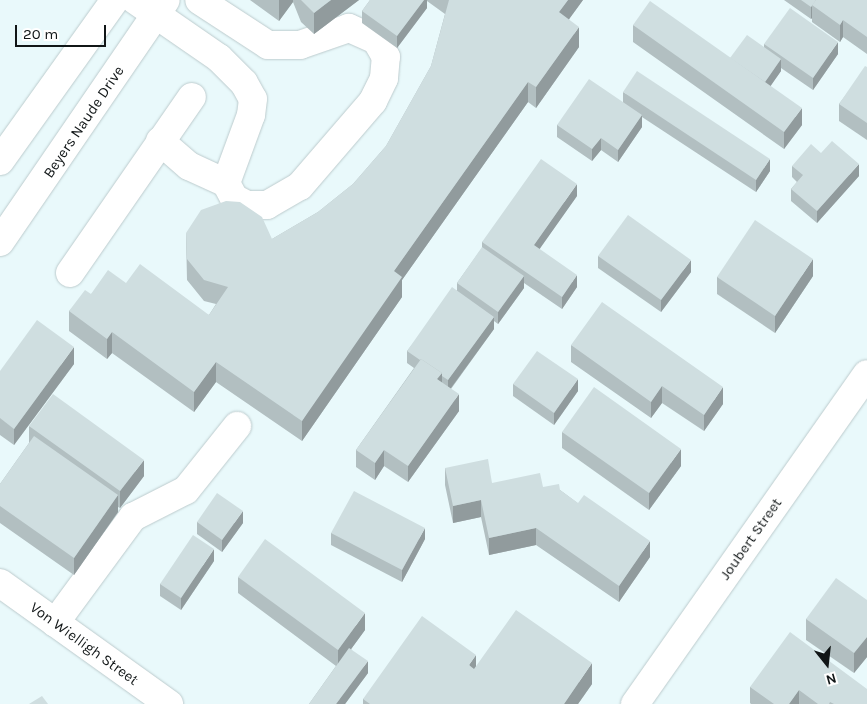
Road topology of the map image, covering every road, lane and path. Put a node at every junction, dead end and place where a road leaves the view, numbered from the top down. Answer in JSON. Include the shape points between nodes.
{"nodes":[{"id":1,"x":115,"y":0,"type":"edge"},
{"id":2,"x":199,"y":0,"type":"edge"},
{"id":3,"x":153,"y":5,"type":"edge"},
{"id":4,"x":192,"y":96,"type":"dead end"},
{"id":5,"x":160,"y":142,"type":"junction"},
{"id":6,"x":0,"y":161,"type":"edge"},
{"id":7,"x":226,"y":183,"type":"junction"},
{"id":8,"x":0,"y":242,"type":"edge"},
{"id":9,"x":70,"y":273,"type":"dead end"},
{"id":10,"x":867,"y":374,"type":"edge"},
{"id":11,"x":237,"y":426,"type":"dead end"},
{"id":12,"x":0,"y":583,"type":"edge"},
{"id":13,"x":55,"y":623,"type":"junction"},
{"id":14,"x":169,"y":704,"type":"edge"},
{"id":15,"x":635,"y":704,"type":"edge"}],
"edges":[{"from":1,"to":6,"type":"street"},
{"from":2,"to":7,"type":"street","via":[[268,44],[300,45],[350,28],[376,40],[386,57],[384,78],[373,101],[323,163],[290,194],[267,204],[247,205],[234,198]]},
{"from":3,"to":7,"type":"street","via":[[219,58],[253,99]]},
{"from":3,"to":8,"type":"street","name":"Beyers Naude Drive"},
{"from":4,"to":5,"type":"street"},
{"from":5,"to":7,"type":"street","via":[[189,166]]},
{"from":5,"to":9,"type":"street"},
{"from":10,"to":15,"type":"street","name":"Joubert Street"},
{"from":11,"to":13,"type":"street","via":[[186,490],[133,517]]},
{"from":12,"to":13,"type":"street","name":"Von Wielligh Street"},
{"from":13,"to":14,"type":"street","name":"Von Wielligh Street"}]}
